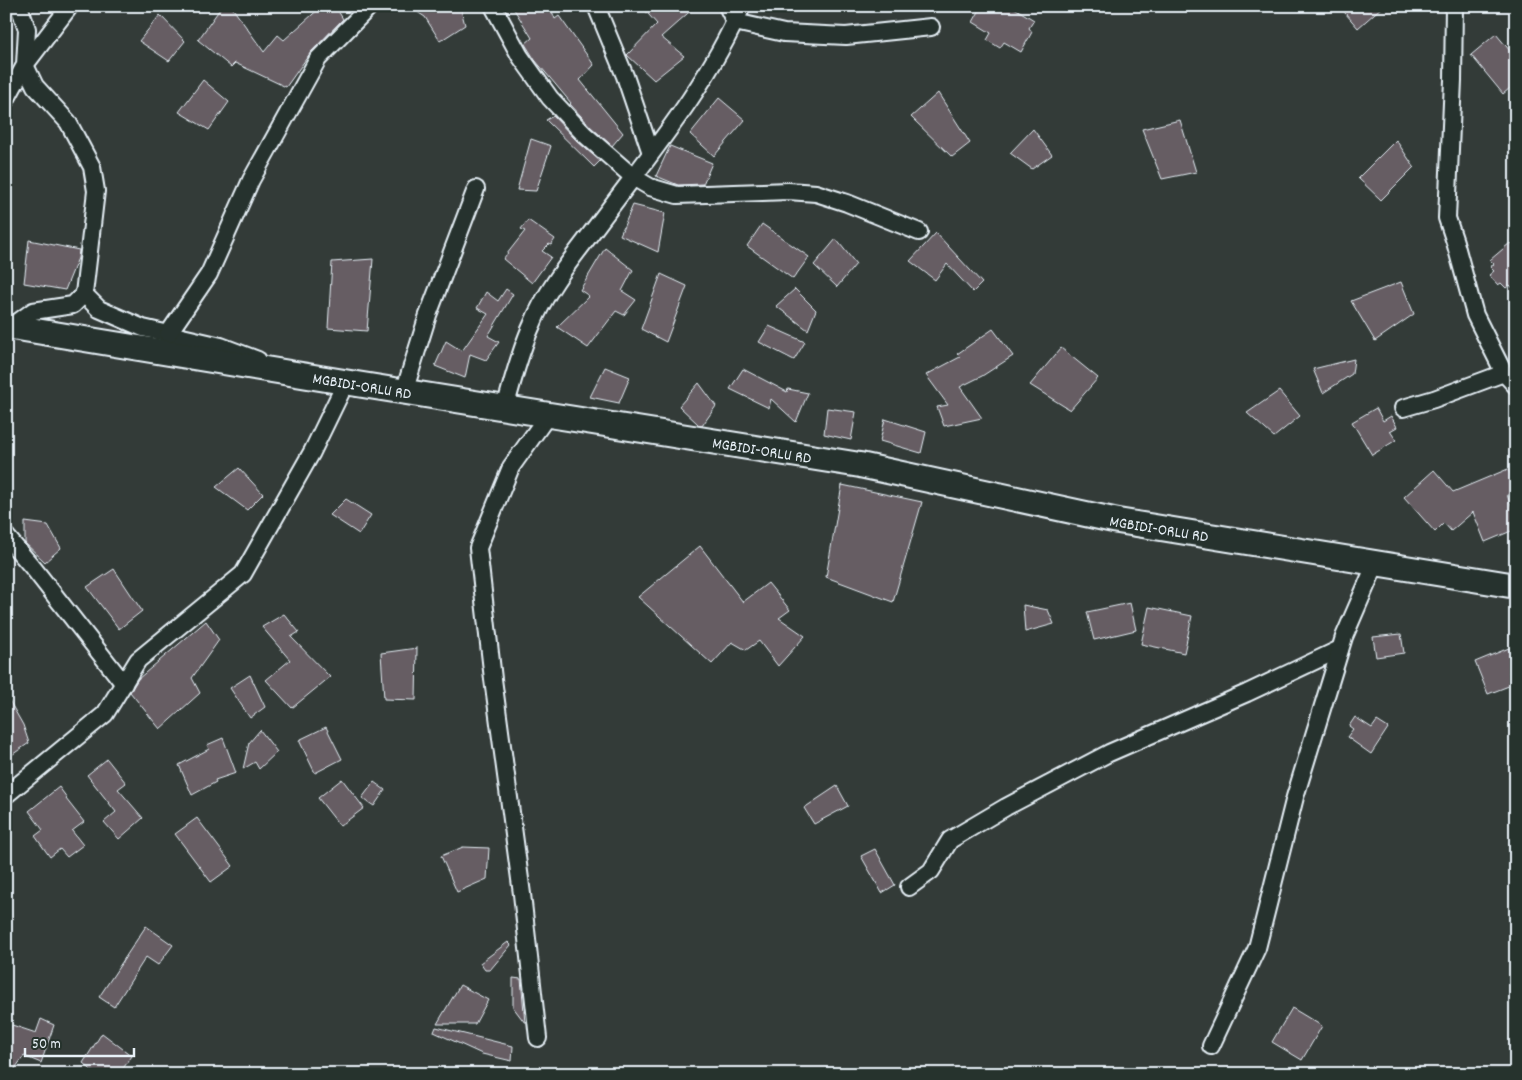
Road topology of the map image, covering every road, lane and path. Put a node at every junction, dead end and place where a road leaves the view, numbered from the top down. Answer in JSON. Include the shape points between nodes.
{"nodes":[{"id":1,"x":19,"y":6,"type":"edge"},
{"id":2,"x":70,"y":6,"type":"edge"},
{"id":3,"x":370,"y":6,"type":"edge"},
{"id":4,"x":493,"y":6,"type":"edge"},
{"id":5,"x":596,"y":6,"type":"edge"},
{"id":6,"x":727,"y":6,"type":"edge"},
{"id":7,"x":742,"y":6,"type":"edge"},
{"id":8,"x":1454,"y":6,"type":"edge"},
{"id":9,"x":735,"y":22,"type":"junction"},
{"id":10,"x":931,"y":27,"type":"dead end"},
{"id":11,"x":25,"y":65,"type":"junction"},
{"id":12,"x":6,"y":100,"type":"edge"},
{"id":13,"x":651,"y":154,"type":"junction"},
{"id":14,"x":633,"y":178,"type":"junction"},
{"id":15,"x":476,"y":188,"type":"dead end"},
{"id":16,"x":919,"y":232,"type":"dead end"},
{"id":17,"x":84,"y":294,"type":"junction"},
{"id":18,"x":8,"y":326,"type":"edge"},
{"id":19,"x":168,"y":334,"type":"junction"},
{"id":20,"x":1504,"y":373,"type":"junction"},
{"id":21,"x":298,"y":374,"type":"junction"},
{"id":22,"x":346,"y":382,"type":"junction"},
{"id":23,"x":1516,"y":386,"type":"edge"},
{"id":24,"x":404,"y":392,"type":"junction"},
{"id":25,"x":505,"y":408,"type":"junction"},
{"id":26,"x":1403,"y":408,"type":"dead end"},
{"id":27,"x":548,"y":415,"type":"junction"},
{"id":28,"x":6,"y":536,"type":"edge"},
{"id":29,"x":1376,"y":563,"type":"junction"},
{"id":30,"x":1516,"y":586,"type":"edge"},
{"id":31,"x":1340,"y":649,"type":"junction"},
{"id":32,"x":124,"y":684,"type":"junction"},
{"id":33,"x":6,"y":795,"type":"edge"},
{"id":34,"x":909,"y":887,"type":"dead end"},
{"id":35,"x":538,"y":1038,"type":"dead end"},
{"id":36,"x":1211,"y":1046,"type":"dead end"}],
"edges":[{"from":1,"to":11,"type":"street","via":[[27,29]]},
{"from":2,"to":11,"type":"street"},
{"from":3,"to":19,"type":"street","via":[[318,59],[251,180],[209,274]]},
{"from":4,"to":14,"type":"street","via":[[520,56],[550,98]]},
{"from":5,"to":13,"type":"street","via":[[625,76]]},
{"from":6,"to":9,"type":"street"},
{"from":7,"to":9,"type":"street"},
{"from":8,"to":20,"type":"street","via":[[1447,218],[1475,315]]},
{"from":9,"to":10,"type":"street","via":[[784,33],[846,36]]},
{"from":9,"to":13,"type":"street","via":[[694,96]]},
{"from":11,"to":12,"type":"street"},
{"from":11,"to":17,"type":"street","via":[[35,86],[68,122],[92,167],[96,191]]},
{"from":13,"to":14,"type":"street"},
{"from":14,"to":16,"type":"street","via":[[677,195],[816,193]]},
{"from":14,"to":25,"type":"street","via":[[546,297],[532,324]]},
{"from":15,"to":24,"type":"street","via":[[428,315]]},
{"from":17,"to":18,"type":"street","via":[[73,305],[33,311]]},
{"from":17,"to":19,"type":"street","via":[[99,309],[143,328]]},
{"from":18,"to":21,"type":"main road","name":"MGBIDI-ORLU RD"},
{"from":19,"to":21,"type":"street","via":[[221,346]]},
{"from":20,"to":23,"type":"street"},
{"from":20,"to":26,"type":"street"},
{"from":21,"to":22,"type":"main road","name":"MGBIDI-ORLU RD"},
{"from":22,"to":24,"type":"main road","name":"MGBIDI-ORLU RD"},
{"from":22,"to":32,"type":"street","via":[[312,452],[243,574],[138,660]]},
{"from":24,"to":25,"type":"main road","name":"MGBIDI-ORLU RD"},
{"from":25,"to":27,"type":"main road","name":"MGBIDI-ORLU RD"},
{"from":27,"to":29,"type":"main road","name":"MGBIDI-ORLU RD","via":[[860,465],[1118,521]]},
{"from":27,"to":35,"type":"street","via":[[511,467],[478,548]]},
{"from":28,"to":32,"type":"street"},
{"from":29,"to":30,"type":"main road","name":"MGBIDI-ORLU RD"},
{"from":29,"to":31,"type":"street"},
{"from":31,"to":34,"type":"street","via":[[1109,754],[1006,807],[950,840],[931,871]]},
{"from":31,"to":36,"type":"street","via":[[1295,797],[1257,948]]},
{"from":32,"to":33,"type":"street","via":[[105,714]]}]}
